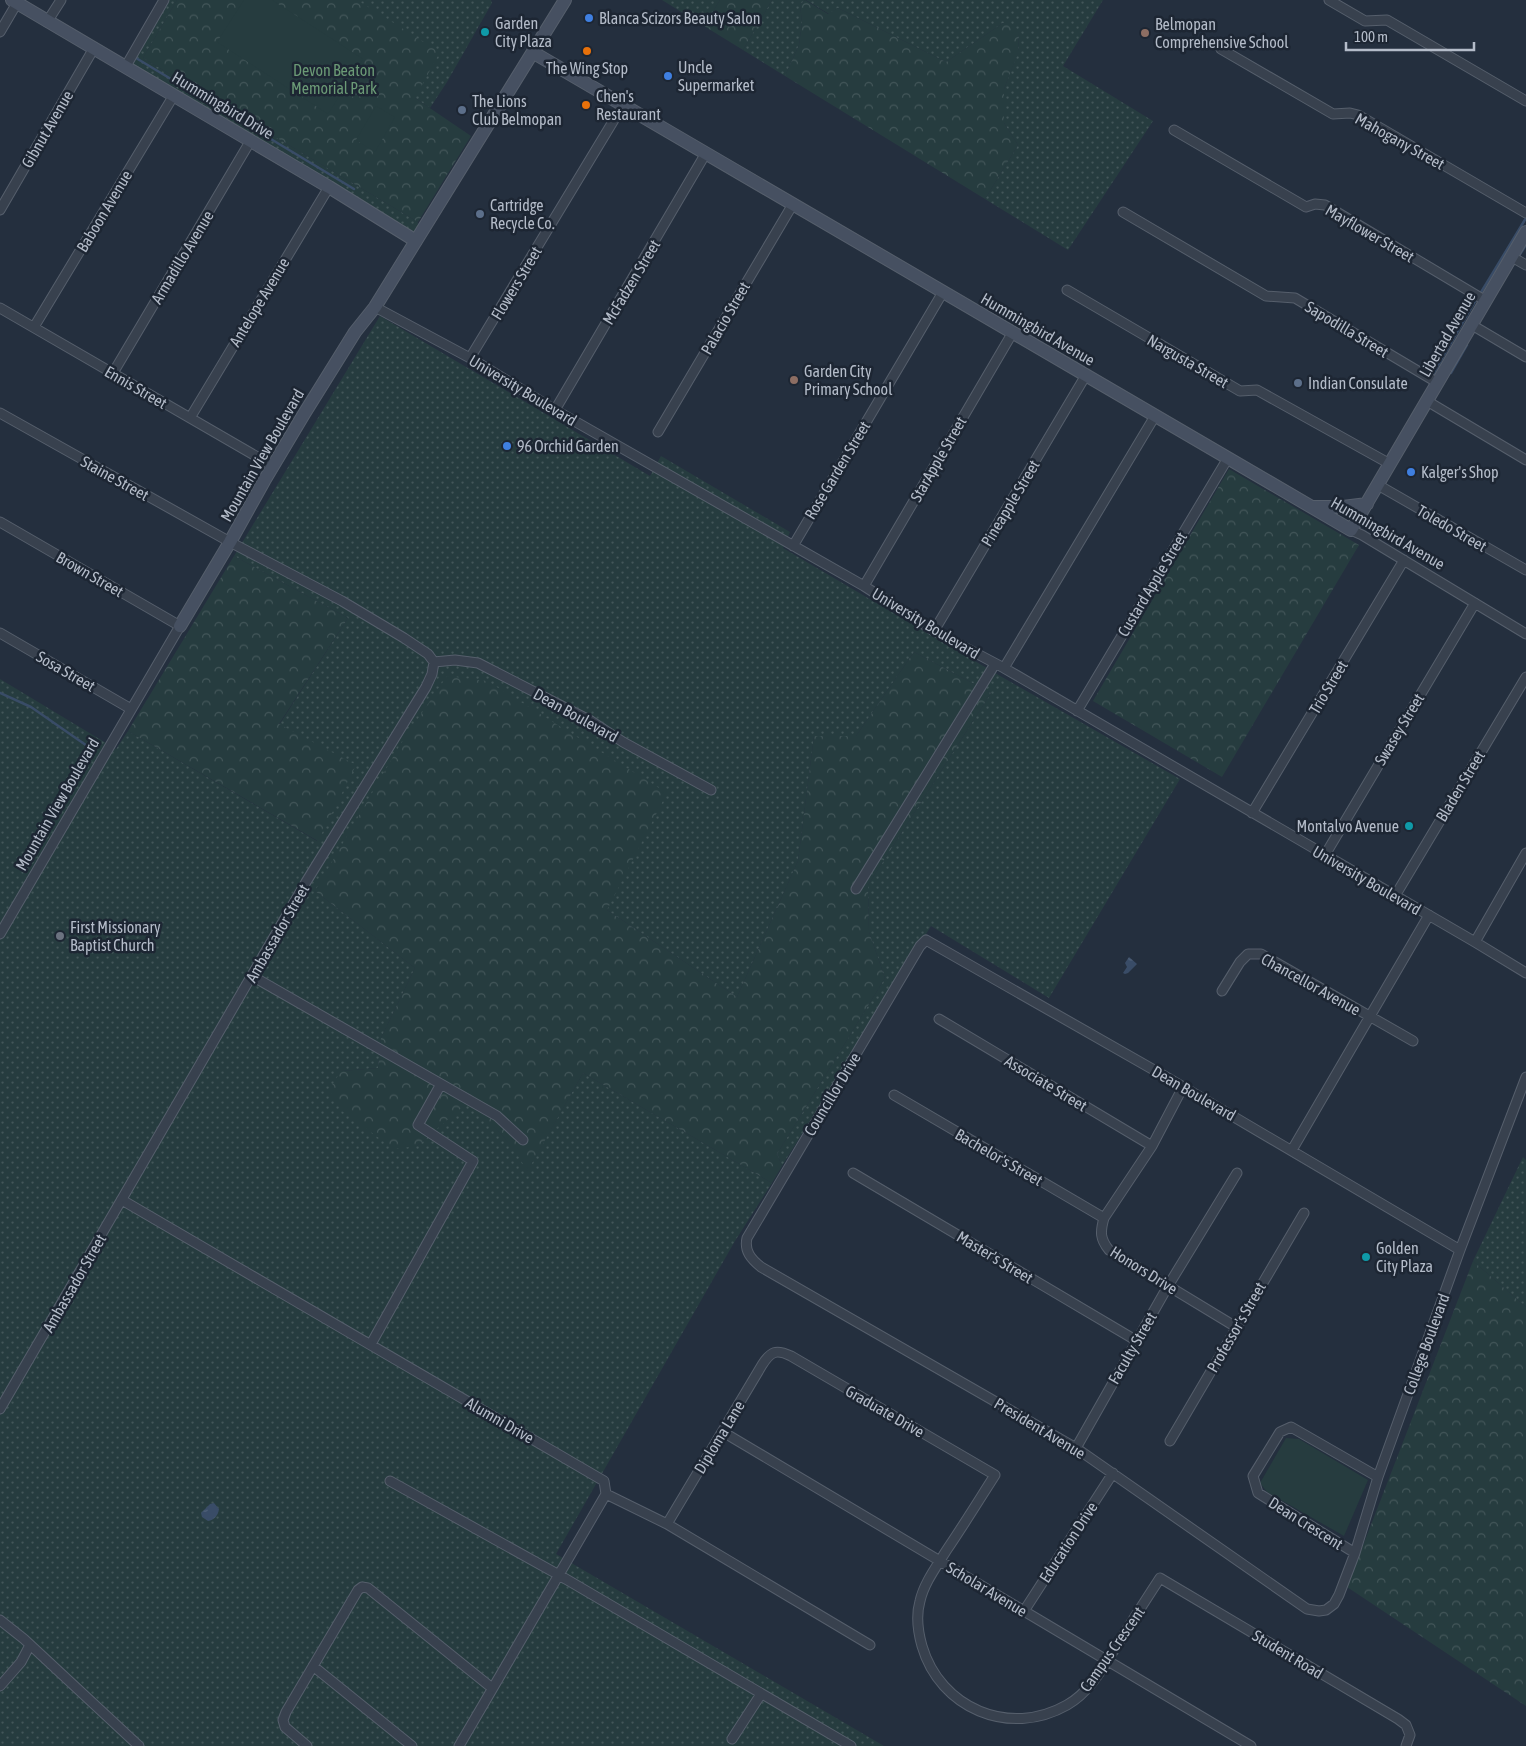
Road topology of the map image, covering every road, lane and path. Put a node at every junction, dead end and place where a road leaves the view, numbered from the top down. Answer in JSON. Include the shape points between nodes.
{"nodes":[{"id":1,"x":61,"y":0,"type":"edge"},
{"id":2,"x":164,"y":0,"type":"edge"},
{"id":3,"x":565,"y":0,"type":"edge"},
{"id":4,"x":1329,"y":0,"type":"edge"},
{"id":5,"x":14,"y":1,"type":"edge"},
{"id":6,"x":47,"y":22,"type":"junction"},
{"id":7,"x":0,"y":32,"type":"edge"},
{"id":8,"x":94,"y":48,"type":"junction"},
{"id":9,"x":1221,"y":49,"type":"dead end"},
{"id":10,"x":534,"y":53,"type":"junction"},
{"id":11,"x":126,"y":66,"type":"junction"},
{"id":12,"x":174,"y":95,"type":"junction"},
{"id":13,"x":1526,"y":101,"type":"edge"},
{"id":14,"x":623,"y":105,"type":"junction"},
{"id":15,"x":1174,"y":130,"type":"dead end"},
{"id":16,"x":250,"y":140,"type":"junction"},
{"id":17,"x":706,"y":154,"type":"junction"},
{"id":18,"x":329,"y":187,"type":"junction"},
{"id":19,"x":793,"y":204,"type":"junction"},
{"id":20,"x":0,"y":210,"type":"edge"},
{"id":21,"x":1123,"y":212,"type":"dead end"},
{"id":22,"x":1526,"y":213,"type":"edge"},
{"id":23,"x":1526,"y":232,"type":"edge"},
{"id":24,"x":416,"y":241,"type":"junction"},
{"id":25,"x":1512,"y":257,"type":"junction"},
{"id":26,"x":1526,"y":265,"type":"edge"},
{"id":27,"x":1067,"y":290,"type":"dead end"},
{"id":28,"x":944,"y":292,"type":"junction"},
{"id":29,"x":1486,"y":301,"type":"junction"},
{"id":30,"x":376,"y":307,"type":"junction"},
{"id":31,"x":0,"y":308,"type":"edge"},
{"id":32,"x":1472,"y":325,"type":"junction"},
{"id":33,"x":34,"y":327,"type":"junction"},
{"id":34,"x":1013,"y":332,"type":"junction"},
{"id":35,"x":1526,"y":357,"type":"edge"},
{"id":36,"x":470,"y":358,"type":"junction"},
{"id":37,"x":113,"y":373,"type":"junction"},
{"id":38,"x":1086,"y":375,"type":"junction"},
{"id":39,"x":1438,"y":383,"type":"junction"},
{"id":40,"x":1427,"y":401,"type":"junction"},
{"id":41,"x":555,"y":410,"type":"junction"},
{"id":42,"x":0,"y":413,"type":"edge"},
{"id":43,"x":1155,"y":416,"type":"junction"},
{"id":44,"x":190,"y":418,"type":"junction"},
{"id":45,"x":658,"y":432,"type":"dead end"},
{"id":46,"x":1228,"y":458,"type":"junction"},
{"id":47,"x":1526,"y":460,"type":"edge"},
{"id":48,"x":1390,"y":464,"type":"junction"},
{"id":49,"x":273,"y":466,"type":"junction"},
{"id":50,"x":1378,"y":485,"type":"junction"},
{"id":51,"x":1367,"y":504,"type":"junction"},
{"id":52,"x":1312,"y":507,"type":"junction"},
{"id":53,"x":0,"y":522,"type":"edge"},
{"id":54,"x":1351,"y":530,"type":"junction"},
{"id":55,"x":230,"y":542,"type":"junction"},
{"id":56,"x":793,"y":546,"type":"junction"},
{"id":57,"x":1404,"y":560,"type":"junction"},
{"id":58,"x":1526,"y":570,"type":"edge"},
{"id":59,"x":864,"y":586,"type":"junction"},
{"id":60,"x":1475,"y":603,"type":"junction"},
{"id":61,"x":180,"y":626,"type":"junction"},
{"id":62,"x":934,"y":631,"type":"junction"},
{"id":63,"x":0,"y":633,"type":"edge"},
{"id":64,"x":1526,"y":634,"type":"edge"},
{"id":65,"x":434,"y":662,"type":"junction"},
{"id":66,"x":999,"y":666,"type":"junction"},
{"id":67,"x":1526,"y":677,"type":"edge"},
{"id":68,"x":131,"y":709,"type":"junction"},
{"id":69,"x":1077,"y":710,"type":"junction"},
{"id":70,"x":711,"y":790,"type":"dead end"},
{"id":71,"x":1252,"y":813,"type":"junction"},
{"id":72,"x":1526,"y":853,"type":"edge"},
{"id":73,"x":1324,"y":855,"type":"junction"},
{"id":74,"x":856,"y":889,"type":"dead end"},
{"id":75,"x":1394,"y":896,"type":"junction"},
{"id":76,"x":1429,"y":916,"type":"junction"},
{"id":77,"x":0,"y":934,"type":"edge"},
{"id":78,"x":926,"y":940,"type":"joint"},
{"id":79,"x":1475,"y":942,"type":"junction"},
{"id":80,"x":1526,"y":973,"type":"edge"},
{"id":81,"x":252,"y":976,"type":"junction"},
{"id":82,"x":1222,"y":991,"type":"dead end"},
{"id":83,"x":1370,"y":1017,"type":"junction"},
{"id":84,"x":939,"y":1019,"type":"dead end"},
{"id":85,"x":1413,"y":1041,"type":"dead end"},
{"id":86,"x":1526,"y":1077,"type":"edge"},
{"id":87,"x":441,"y":1084,"type":"junction"},
{"id":88,"x":1183,"y":1087,"type":"junction"},
{"id":89,"x":894,"y":1095,"type":"dead end"},
{"id":90,"x":523,"y":1140,"type":"dead end"},
{"id":91,"x":1152,"y":1146,"type":"junction"},
{"id":92,"x":1292,"y":1150,"type":"junction"},
{"id":93,"x":1237,"y":1173,"type":"dead end"},
{"id":94,"x":853,"y":1174,"type":"dead end"},
{"id":95,"x":122,"y":1200,"type":"junction"},
{"id":96,"x":1304,"y":1213,"type":"dead end"},
{"id":97,"x":1104,"y":1218,"type":"junction"},
{"id":98,"x":1460,"y":1250,"type":"junction"},
{"id":99,"x":747,"y":1252,"type":"joint"},
{"id":100,"x":1168,"y":1286,"type":"junction"},
{"id":101,"x":1236,"y":1327,"type":"junction"},
{"id":102,"x":1137,"y":1341,"type":"junction"},
{"id":103,"x":371,"y":1344,"type":"junction"},
{"id":104,"x":774,"y":1352,"type":"joint"},
{"id":105,"x":0,"y":1409,"type":"edge"},
{"id":106,"x":723,"y":1432,"type":"junction"},
{"id":107,"x":1170,"y":1441,"type":"dead end"},
{"id":108,"x":1076,"y":1448,"type":"junction"},
{"id":109,"x":1112,"y":1473,"type":"junction"},
{"id":110,"x":995,"y":1475,"type":"joint"},
{"id":111,"x":1378,"y":1477,"type":"junction"},
{"id":112,"x":390,"y":1481,"type":"dead end"},
{"id":113,"x":606,"y":1494,"type":"junction"},
{"id":114,"x":667,"y":1524,"type":"junction"},
{"id":115,"x":1355,"y":1553,"type":"junction"},
{"id":116,"x":940,"y":1561,"type":"junction"},
{"id":117,"x":559,"y":1575,"type":"junction"},
{"id":118,"x":1160,"y":1578,"type":"joint"},
{"id":119,"x":1326,"y":1610,"type":"joint"},
{"id":120,"x":1024,"y":1611,"type":"junction"},
{"id":121,"x":0,"y":1620,"type":"edge"},
{"id":122,"x":30,"y":1644,"type":"junction"},
{"id":123,"x":870,"y":1645,"type":"dead end"},
{"id":124,"x":1108,"y":1660,"type":"junction"},
{"id":125,"x":313,"y":1666,"type":"junction"},
{"id":126,"x":0,"y":1686,"type":"edge"},
{"id":127,"x":492,"y":1688,"type":"junction"},
{"id":128,"x":762,"y":1694,"type":"junction"},
{"id":129,"x":732,"y":1740,"type":"dead end"},
{"id":130,"x":139,"y":1746,"type":"edge"},
{"id":131,"x":307,"y":1746,"type":"edge"},
{"id":132,"x":412,"y":1746,"type":"edge"},
{"id":133,"x":459,"y":1746,"type":"edge"},
{"id":134,"x":851,"y":1746,"type":"edge"},
{"id":135,"x":1251,"y":1746,"type":"edge"},
{"id":136,"x":1406,"y":1746,"type":"edge"}],
"edges":[{"from":1,"to":6,"type":"street"},
{"from":2,"to":11,"type":"street"},
{"from":3,"to":10,"type":"street","name":"Mountain View Boulevard"},
{"from":4,"to":13,"type":"street","via":[[1365,22],[1387,20]]},
{"from":5,"to":6,"type":"street","name":"Hummingbird Drive"},
{"from":5,"to":7,"type":"street"},
{"from":6,"to":8,"type":"street","name":"Hummingbird Drive"},
{"from":8,"to":11,"type":"street","name":"Hummingbird Drive"},
{"from":8,"to":20,"type":"street","name":"Gibnut Avenue"},
{"from":9,"to":22,"type":"street","name":"Mahogany Street","via":[[1333,114],[1358,115]]},
{"from":10,"to":14,"type":"street","name":"Hummingbird Avenue"},
{"from":10,"to":24,"type":"street","name":"Mountain View Boulevard"},
{"from":11,"to":12,"type":"street","name":"Hummingbird Drive"},
{"from":12,"to":16,"type":"street","name":"Hummingbird Drive"},
{"from":12,"to":33,"type":"street","name":"Baboon Avenue"},
{"from":14,"to":17,"type":"street","name":"Hummingbird Avenue"},
{"from":14,"to":36,"type":"street","name":"Flowers Street"},
{"from":15,"to":29,"type":"street","name":"Mayflower Street","via":[[1306,207],[1324,205]]},
{"from":16,"to":18,"type":"street","name":"Hummingbird Drive"},
{"from":16,"to":37,"type":"street","name":"Armadillo Avenue"},
{"from":17,"to":19,"type":"street","name":"Hummingbird Avenue"},
{"from":17,"to":41,"type":"street","name":"McFadzen Street"},
{"from":18,"to":24,"type":"street","name":"Hummingbird Drive"},
{"from":18,"to":44,"type":"street","name":"Antelope Avenue"},
{"from":19,"to":28,"type":"street","name":"Hummingbird Avenue"},
{"from":19,"to":45,"type":"street","name":"Palacio Street"},
{"from":21,"to":39,"type":"street","name":"Sapodilla Street","via":[[1266,296],[1295,298]]},
{"from":23,"to":25,"type":"street","name":"Libertad Avenue"},
{"from":24,"to":30,"type":"street","name":"Mountain View Boulevard"},
{"from":25,"to":26,"type":"street"},
{"from":25,"to":29,"type":"street","name":"Libertad Avenue"},
{"from":27,"to":48,"type":"street","name":"Nargusta Street","via":[[1240,391],[1257,390]]},
{"from":28,"to":34,"type":"street","name":"Hummingbird Avenue"},
{"from":28,"to":56,"type":"street","name":"Rose Garden Street"},
{"from":29,"to":32,"type":"street","name":"Libertad Avenue"},
{"from":30,"to":36,"type":"street","name":"University Boulevard"},
{"from":30,"to":49,"type":"street","name":"Mountain View Boulevard","via":[[355,332]]},
{"from":31,"to":33,"type":"street","name":"Ennis Street"},
{"from":32,"to":35,"type":"street"},
{"from":32,"to":39,"type":"street","name":"Libertad Avenue"},
{"from":33,"to":37,"type":"street","name":"Ennis Street"},
{"from":34,"to":38,"type":"street","name":"Hummingbird Avenue"},
{"from":34,"to":59,"type":"street","name":"StarApple Street"},
{"from":36,"to":41,"type":"street","name":"University Boulevard"},
{"from":37,"to":44,"type":"street","name":"Ennis Street"},
{"from":38,"to":43,"type":"street","name":"Hummingbird Avenue"},
{"from":38,"to":62,"type":"street","name":"Pineapple Street"},
{"from":39,"to":40,"type":"street","name":"Libertad Avenue"},
{"from":40,"to":47,"type":"street"},
{"from":40,"to":48,"type":"street","name":"Libertad Avenue"},
{"from":41,"to":56,"type":"street","name":"University Boulevard"},
{"from":42,"to":55,"type":"street","name":"Staine Street"},
{"from":43,"to":46,"type":"street","name":"Hummingbird Avenue"},
{"from":43,"to":66,"type":"street"},
{"from":44,"to":49,"type":"street","name":"Ennis Street"},
{"from":46,"to":52,"type":"street","name":"Hummingbird Avenue"},
{"from":46,"to":69,"type":"street","name":"Custard Apple Street"},
{"from":48,"to":50,"type":"street","name":"Libertad Avenue"},
{"from":49,"to":55,"type":"street","name":"Mountain View Boulevard"},
{"from":50,"to":51,"type":"street","name":"Libertad Avenue"},
{"from":50,"to":58,"type":"street","name":"Toledo Street"},
{"from":51,"to":52,"type":"street"},
{"from":51,"to":54,"type":"street","name":"Libertad Avenue"},
{"from":52,"to":54,"type":"street","name":"Hummingbird Avenue"},
{"from":53,"to":61,"type":"street","name":"Brown Street"},
{"from":54,"to":57,"type":"street","name":"Hummingbird Avenue"},
{"from":55,"to":61,"type":"street","name":"Mountain View Boulevard"},
{"from":55,"to":65,"type":"street","via":[[342,601],[404,638]]},
{"from":56,"to":59,"type":"street","name":"University Boulevard"},
{"from":57,"to":60,"type":"street","name":"Hummingbird Avenue"},
{"from":57,"to":71,"type":"street","name":"Trio Street"},
{"from":59,"to":62,"type":"street","name":"University Boulevard"},
{"from":60,"to":64,"type":"street","name":"Hummingbird Avenue"},
{"from":60,"to":73,"type":"street","name":"Swasey Street"},
{"from":61,"to":68,"type":"street","name":"Mountain View Boulevard"},
{"from":62,"to":66,"type":"street","name":"University Boulevard"},
{"from":63,"to":68,"type":"street","name":"Sosa Street"},
{"from":65,"to":70,"type":"street","name":"Dean Boulevard","via":[[478,663],[591,721]]},
{"from":65,"to":81,"type":"street","name":"Ambassador Street","via":[[426,687]]},
{"from":66,"to":69,"type":"street","name":"University Boulevard"},
{"from":66,"to":74,"type":"street"},
{"from":67,"to":75,"type":"street","name":"Bladen Street"},
{"from":68,"to":77,"type":"street","name":"Mountain View Boulevard"},
{"from":69,"to":71,"type":"street","name":"University Boulevard"},
{"from":71,"to":73,"type":"street","name":"University Boulevard"},
{"from":72,"to":79,"type":"street"},
{"from":73,"to":75,"type":"street","name":"University Boulevard"},
{"from":75,"to":76,"type":"street","name":"University Boulevard"},
{"from":76,"to":79,"type":"street","name":"University Boulevard"},
{"from":76,"to":83,"type":"street"},
{"from":78,"to":88,"type":"street","name":"Dean Boulevard"},
{"from":78,"to":99,"type":"street","name":"Councillor Drive","via":[[747,1238]]},
{"from":79,"to":80,"type":"street"},
{"from":81,"to":87,"type":"street"},
{"from":81,"to":95,"type":"street","name":"Ambassador Street"},
{"from":82,"to":83,"type":"street","name":"Chancellor Avenue","via":[[1248,954],[1261,954]]},
{"from":83,"to":85,"type":"street","name":"Chancellor Avenue"},
{"from":83,"to":92,"type":"street"},
{"from":84,"to":91,"type":"street","name":"Associate Street"},
{"from":86,"to":98,"type":"street","name":"College Boulevard"},
{"from":87,"to":90,"type":"street","via":[[497,1116]]},
{"from":87,"to":103,"type":"street","via":[[418,1125],[473,1161]]},
{"from":88,"to":91,"type":"street"},
{"from":88,"to":92,"type":"street","name":"Dean Boulevard"},
{"from":89,"to":97,"type":"street","name":"Bachelor's Street"},
{"from":91,"to":97,"type":"street"},
{"from":92,"to":98,"type":"street","name":"Dean Boulevard"},
{"from":93,"to":100,"type":"street","name":"Faculty Street"},
{"from":94,"to":102,"type":"street","name":"Master's Street"},
{"from":95,"to":103,"type":"street","name":"Alumni Drive"},
{"from":95,"to":105,"type":"street","name":"Ambassador Street"},
{"from":96,"to":101,"type":"street","name":"Professor's Street"},
{"from":97,"to":100,"type":"street","name":"Honors Drive","via":[[1102,1241],[1109,1250]]},
{"from":98,"to":111,"type":"street","name":"College Boulevard"},
{"from":99,"to":108,"type":"street","name":"President Avenue","via":[[761,1267]]},
{"from":100,"to":101,"type":"street","name":"Honors Drive"},
{"from":100,"to":102,"type":"street","name":"Faculty Street"},
{"from":101,"to":107,"type":"street","name":"Professor's Street"},
{"from":102,"to":108,"type":"street","name":"Faculty Street"},
{"from":103,"to":113,"type":"street","name":"Alumni Drive","via":[[604,1480]]},
{"from":104,"to":106,"type":"street","name":"Diploma Lane","via":[[767,1357]]},
{"from":104,"to":110,"type":"street","name":"Graduate Drive","via":[[791,1356]]},
{"from":106,"to":114,"type":"street","name":"Diploma Lane"},
{"from":106,"to":116,"type":"street","name":"Scholar Avenue"},
{"from":108,"to":109,"type":"street","name":"President Avenue"},
{"from":109,"to":119,"type":"street","name":"President Avenue","via":[[1308,1609]]},
{"from":109,"to":120,"type":"street","name":"Education Drive"},
{"from":110,"to":116,"type":"street","name":"Campus Crescent"},
{"from":111,"to":115,"type":"street","name":"College Boulevard"},
{"from":111,"to":115,"type":"street","name":"Dean Crescent","via":[[1291,1427],[1280,1432],[1254,1476],[1258,1493]]},
{"from":112,"to":117,"type":"street"},
{"from":113,"to":114,"type":"street"},
{"from":113,"to":117,"type":"street"},
{"from":114,"to":123,"type":"street"},
{"from":115,"to":119,"type":"street","name":"College Boulevard","via":[[1339,1595]]},
{"from":116,"to":120,"type":"street","name":"Scholar Avenue"},
{"from":116,"to":124,"type":"street","name":"Campus Crescent","via":[[920,1601],[919,1636],[937,1678],[956,1698],[969,1706],[985,1714],[1012,1719],[1053,1712],[1080,1695]]},
{"from":117,"to":127,"type":"street"},
{"from":117,"to":128,"type":"street"},
{"from":118,"to":124,"type":"street","name":"Campus Crescent"},
{"from":118,"to":136,"type":"street","name":"Student Road","via":[[1398,1719],[1406,1725],[1410,1735]]},
{"from":120,"to":124,"type":"street","name":"Scholar Avenue"},
{"from":121,"to":122,"type":"street"},
{"from":122,"to":126,"type":"street","via":[[21,1662]]},
{"from":122,"to":130,"type":"street"},
{"from":124,"to":135,"type":"street","name":"Scholar Avenue"},
{"from":125,"to":127,"type":"street","via":[[362,1587],[368,1588]]},
{"from":125,"to":131,"type":"street","via":[[283,1720],[286,1727]]},
{"from":125,"to":132,"type":"street"},
{"from":127,"to":133,"type":"street"},
{"from":128,"to":129,"type":"street"},
{"from":128,"to":134,"type":"street"}]}
